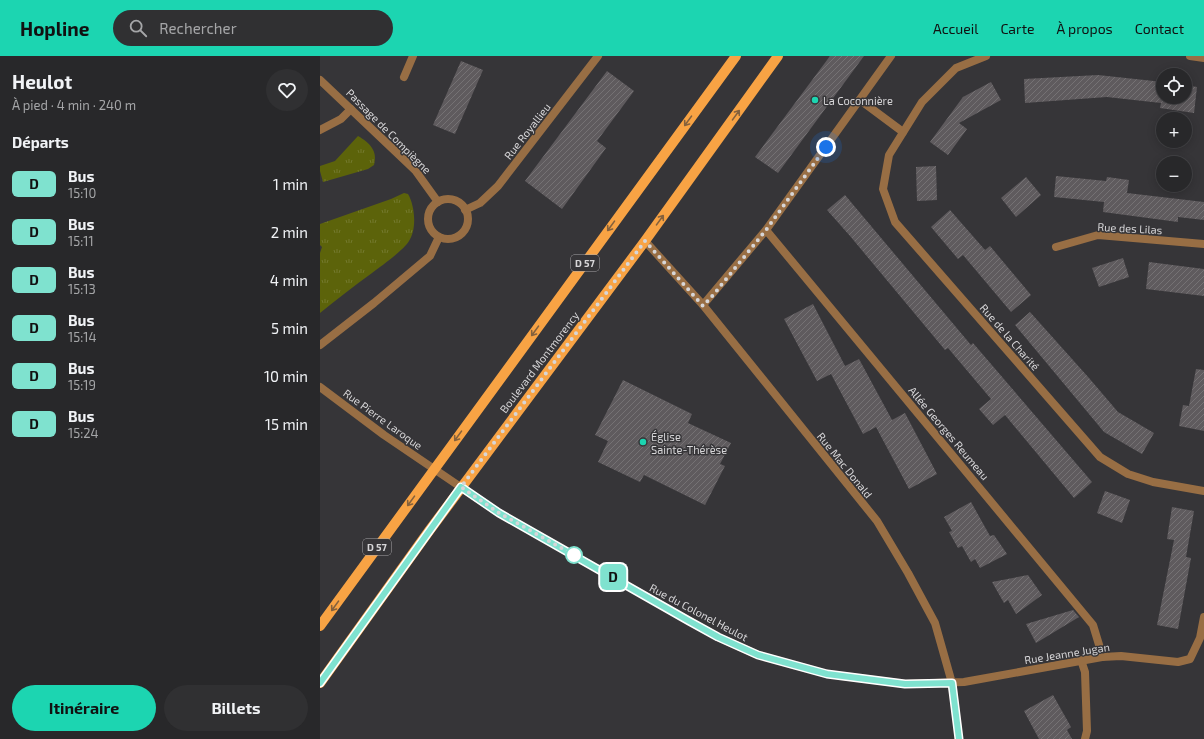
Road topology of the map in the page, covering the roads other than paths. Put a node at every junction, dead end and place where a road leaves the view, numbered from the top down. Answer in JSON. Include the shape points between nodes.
{"nodes":[{"id":1,"x":412,"y":56,"type":"edge"},
{"id":2,"x":598,"y":56,"type":"edge"},
{"id":3,"x":736,"y":56,"type":"edge"},
{"id":4,"x":778,"y":56,"type":"edge"},
{"id":5,"x":891,"y":56,"type":"edge"},
{"id":6,"x":986,"y":56,"type":"edge"},
{"id":7,"x":1190,"y":56,"type":"edge"},
{"id":8,"x":1204,"y":58,"type":"edge"},
{"id":9,"x":404,"y":77,"type":"dead end"},
{"id":10,"x":320,"y":80,"type":"edge"},
{"id":11,"x":860,"y":100,"type":"junction"},
{"id":12,"x":351,"y":109,"type":"junction"},
{"id":13,"x":320,"y":130,"type":"edge"},
{"id":14,"x":903,"y":132,"type":"junction"},
{"id":15,"x":438,"y":202,"type":"junction"},
{"id":16,"x":465,"y":210,"type":"junction"},
{"id":17,"x":766,"y":230,"type":"junction"},
{"id":18,"x":439,"y":237,"type":"junction"},
{"id":19,"x":645,"y":241,"type":"junction"},
{"id":20,"x":1204,"y":244,"type":"edge"},
{"id":21,"x":1056,"y":247,"type":"dead end"},
{"id":22,"x":703,"y":306,"type":"junction"},
{"id":23,"x":320,"y":345,"type":"edge"},
{"id":24,"x":320,"y":387,"type":"edge"},
{"id":25,"x":434,"y":469,"type":"junction"},
{"id":26,"x":461,"y":487,"type":"junction"},
{"id":27,"x":1204,"y":491,"type":"edge"},
{"id":28,"x":1204,"y":617,"type":"edge"},
{"id":29,"x":320,"y":626,"type":"edge"},
{"id":30,"x":1102,"y":657,"type":"junction"},
{"id":31,"x":1081,"y":660,"type":"junction"},
{"id":32,"x":952,"y":683,"type":"junction"},
{"id":33,"x":320,"y":684,"type":"edge"},
{"id":34,"x":959,"y":739,"type":"edge"},
{"id":35,"x":1085,"y":739,"type":"edge"}],
"edges":[{"from":1,"to":9,"type":"street"},
{"from":2,"to":16,"type":"street","name":"Rue Royallieu","via":[[498,186],[480,203]]},
{"from":3,"to":25,"type":"main road","name":"Boulevard Montmorency","number":"D 57","one_way":true},
{"from":19,"to":4,"type":"main road","name":"Boulevard Montmorency","one_way":true},
{"from":5,"to":11,"type":"street"},
{"from":6,"to":14,"type":"street","name":"Rue de la Charité","via":[[956,68],[922,102]]},
{"from":7,"to":8,"type":"street"},
{"from":10,"to":12,"type":"street","name":"Passage de Compiègne"},
{"from":11,"to":14,"type":"street"},
{"from":11,"to":17,"type":"street"},
{"from":12,"to":13,"type":"street","via":[[341,119]]},
{"from":12,"to":15,"type":"street","name":"Passage de Compiègne","via":[[415,170]]},
{"from":14,"to":27,"type":"street","name":"Rue de la Charité","via":[[889,155],[883,189],[895,222],[1100,457],[1128,474],[1153,482]]},
{"from":15,"to":16,"type":"street","via":[[454,200]]},
{"from":15,"to":18,"type":"street","via":[[430,210],[428,219],[431,229]]},
{"from":16,"to":18,"type":"street","via":[[467,222],[462,233],[450,239]]},
{"from":17,"to":22,"type":"street"},
{"from":17,"to":30,"type":"street","name":"Allée Georges Reumeau","via":[[1093,625]]},
{"from":18,"to":23,"type":"street","via":[[430,256]]},
{"from":19,"to":22,"type":"street","name":"Rue Mac Donald"},
{"from":19,"to":26,"type":"main road","name":"Boulevard Montmorency"},
{"from":20,"to":21,"type":"street","name":"Rue des Lilas","via":[[1098,235]]},
{"from":22,"to":32,"type":"street","name":"Rue Mac Donald","via":[[877,521],[934,623]]},
{"from":24,"to":25,"type":"street","name":"Rue Pierre Laroque"},
{"from":25,"to":26,"type":"street","name":"Rue Pierre Laroque"},
{"from":25,"to":29,"type":"main road","name":"Boulevard Montmorency","number":"D 57","one_way":true},
{"from":26,"to":32,"type":"street","name":"Rue du Colonel Heulot","via":[[499,513],[694,624],[758,655],[827,674],[905,684]]},
{"from":26,"to":33,"type":"main road","name":"Boulevard Montmorency"},
{"from":28,"to":30,"type":"street","name":"Rue Jeanne Jugan","via":[[1200,638],[1190,659],[1178,662],[1121,656]]},
{"from":30,"to":31,"type":"street","name":"Rue Jeanne Jugan"},
{"from":31,"to":32,"type":"street","name":"Rue Jeanne Jugan"},
{"from":31,"to":35,"type":"street","via":[[1085,678]]},
{"from":32,"to":34,"type":"street","name":"Rue Mac Donald"}]}
